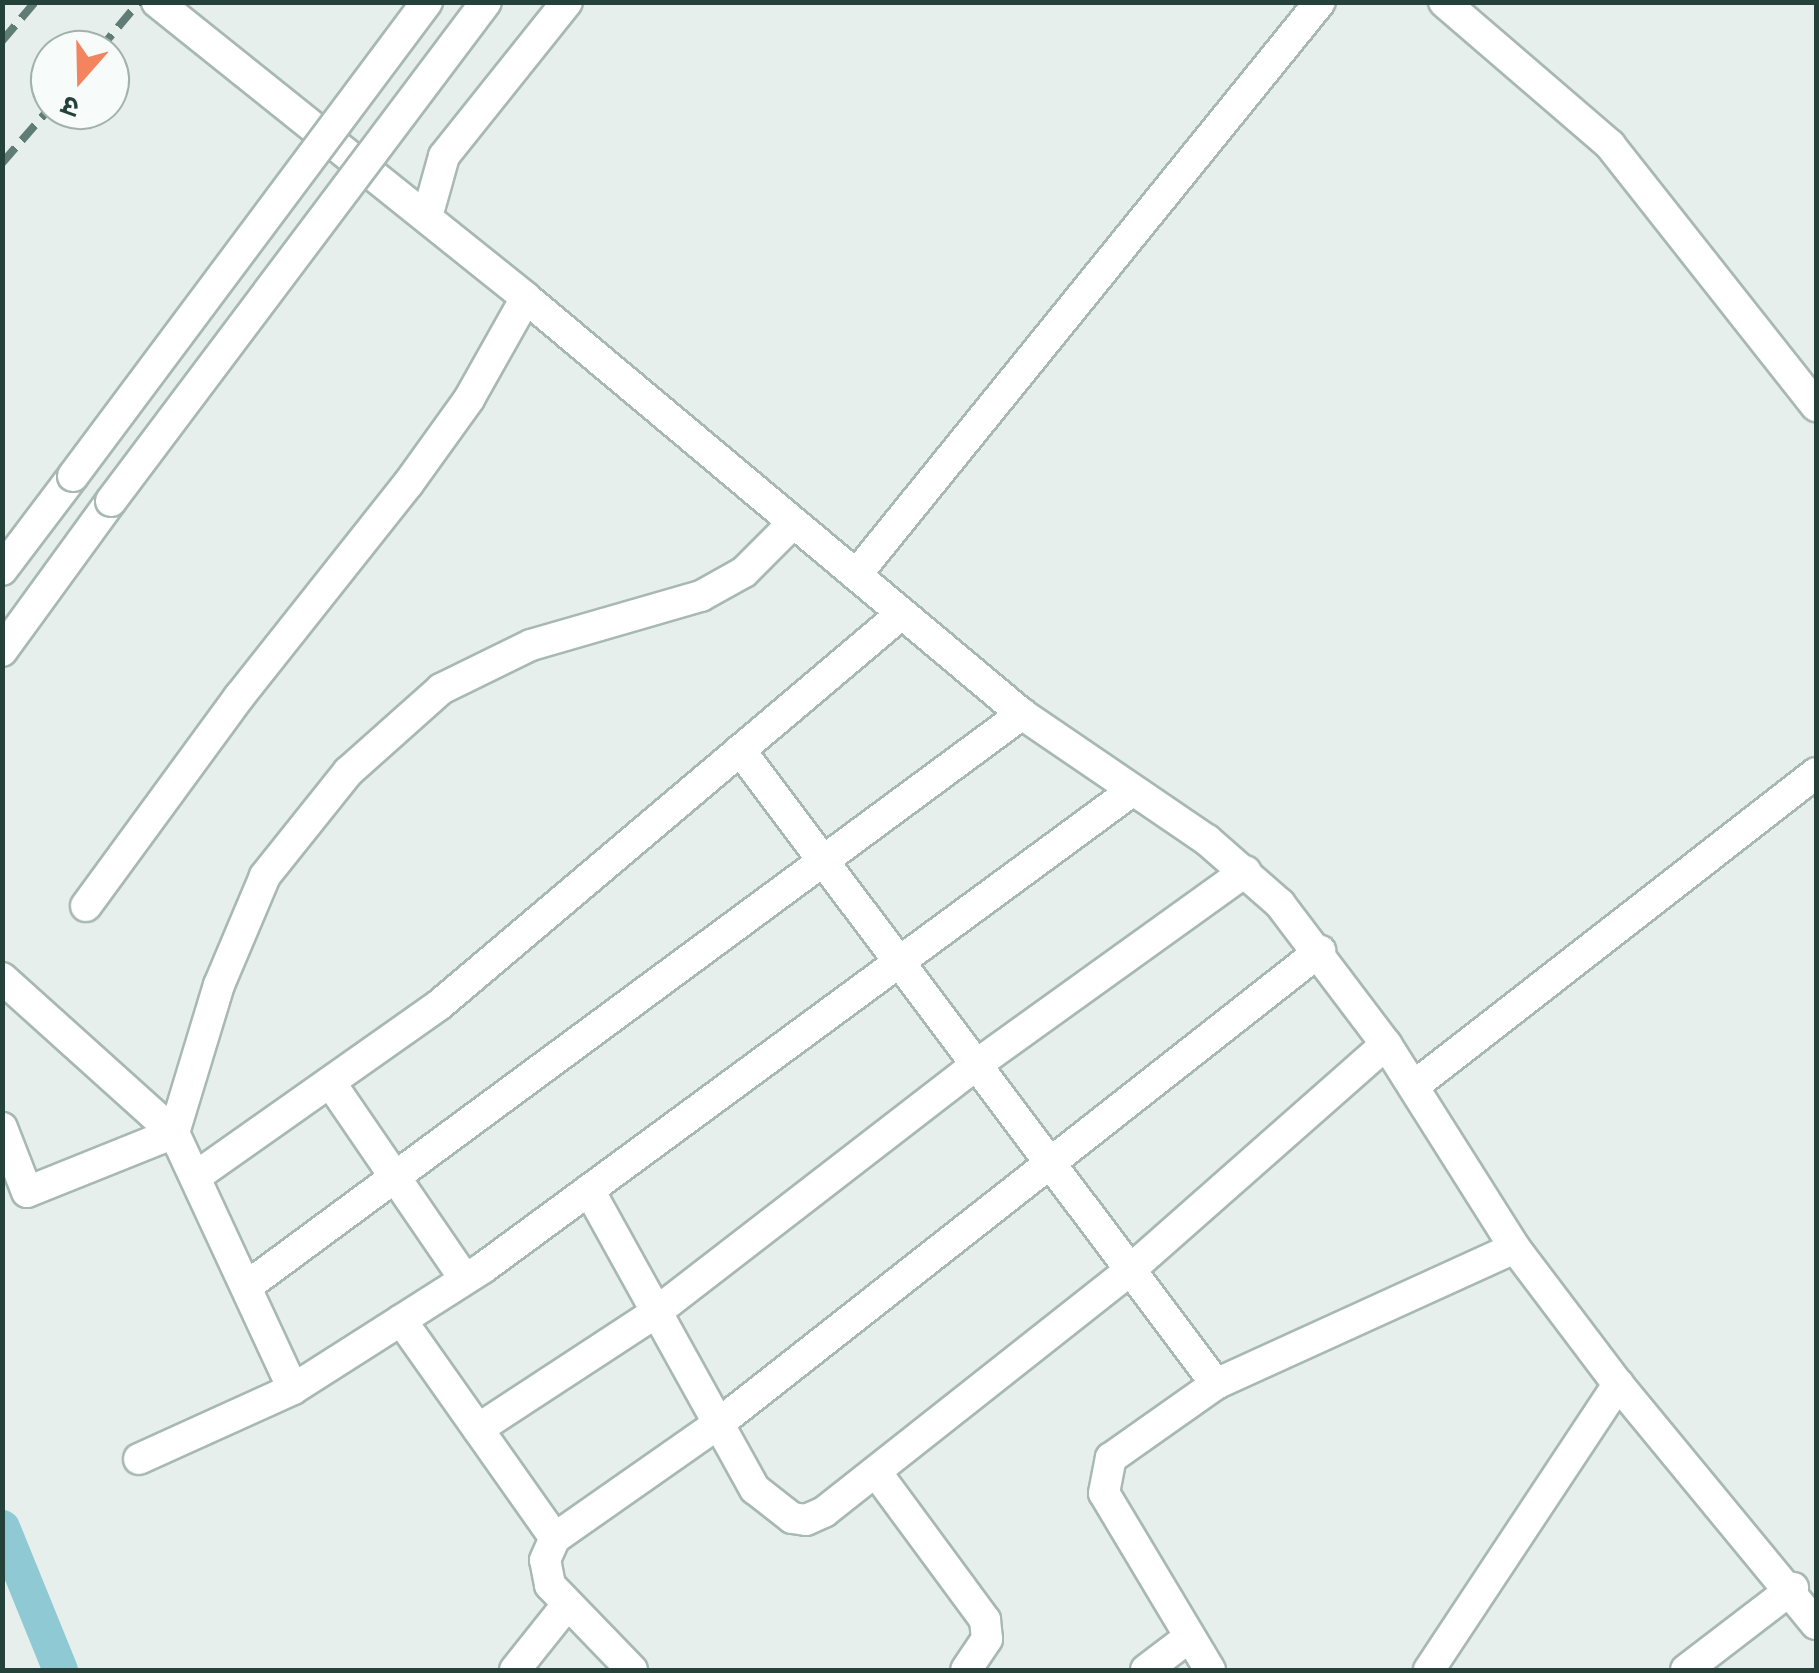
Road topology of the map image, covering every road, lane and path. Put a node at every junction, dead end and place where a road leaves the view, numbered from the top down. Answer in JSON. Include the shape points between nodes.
{"nodes":[{"id":1,"x":157,"y":2,"type":"edge"},
{"id":2,"x":427,"y":2,"type":"edge"},
{"id":3,"x":486,"y":2,"type":"edge"},
{"id":4,"x":567,"y":2,"type":"edge"},
{"id":5,"x":1320,"y":2,"type":"edge"},
{"id":6,"x":1444,"y":2,"type":"edge"},
{"id":7,"x":427,"y":217,"type":"junction"},
{"id":8,"x":526,"y":298,"type":"junction"},
{"id":9,"x":1816,"y":406,"type":"edge"},
{"id":10,"x":790,"y":526,"type":"junction"},
{"id":11,"x":2,"y":570,"type":"edge"},
{"id":12,"x":856,"y":575,"type":"junction"},
{"id":13,"x":900,"y":615,"type":"junction"},
{"id":14,"x":2,"y":652,"type":"edge"},
{"id":15,"x":1022,"y":714,"type":"junction"},
{"id":16,"x":740,"y":750,"type":"junction"},
{"id":17,"x":1816,"y":772,"type":"edge"},
{"id":18,"x":1129,"y":793,"type":"junction"},
{"id":19,"x":822,"y":858,"type":"junction"},
{"id":20,"x":1246,"y":871,"type":"junction"},
{"id":21,"x":86,"y":906,"type":"dead end"},
{"id":22,"x":1320,"y":951,"type":"junction"},
{"id":23,"x":899,"y":961,"type":"junction"},
{"id":24,"x":2,"y":978,"type":"edge"},
{"id":25,"x":1386,"y":1044,"type":"junction"},
{"id":26,"x":976,"y":1064,"type":"junction"},
{"id":27,"x":332,"y":1084,"type":"junction"},
{"id":28,"x":1414,"y":1086,"type":"junction"},
{"id":29,"x":2,"y":1128,"type":"edge"},
{"id":30,"x":174,"y":1133,"type":"junction"},
{"id":31,"x":1053,"y":1167,"type":"junction"},
{"id":32,"x":391,"y":1174,"type":"junction"},
{"id":33,"x":198,"y":1175,"type":"junction"},
{"id":34,"x":588,"y":1190,"type":"junction"},
{"id":35,"x":1515,"y":1248,"type":"junction"},
{"id":36,"x":1130,"y":1270,"type":"junction"},
{"id":37,"x":465,"y":1279,"type":"junction"},
{"id":38,"x":250,"y":1284,"type":"junction"},
{"id":39,"x":656,"y":1313,"type":"junction"},
{"id":40,"x":401,"y":1320,"type":"junction"},
{"id":41,"x":1216,"y":1384,"type":"junction"},
{"id":42,"x":1618,"y":1384,"type":"junction"},
{"id":43,"x":294,"y":1388,"type":"junction"},
{"id":44,"x":718,"y":1424,"type":"junction"},
{"id":45,"x":478,"y":1430,"type":"junction"},
{"id":46,"x":138,"y":1459,"type":"dead end"},
{"id":47,"x":876,"y":1472,"type":"junction"},
{"id":48,"x":555,"y":1538,"type":"junction"},
{"id":49,"x":1793,"y":1588,"type":"junction"},
{"id":50,"x":566,"y":1606,"type":"junction"},
{"id":51,"x":1816,"y":1624,"type":"edge"},
{"id":52,"x":1188,"y":1638,"type":"junction"},
{"id":53,"x":515,"y":1670,"type":"edge"},
{"id":54,"x":632,"y":1670,"type":"edge"},
{"id":55,"x":966,"y":1670,"type":"edge"},
{"id":56,"x":1146,"y":1670,"type":"edge"},
{"id":57,"x":1210,"y":1670,"type":"edge"},
{"id":58,"x":1429,"y":1670,"type":"edge"},
{"id":59,"x":1686,"y":1670,"type":"edge"}],
"edges":[{"from":1,"to":7,"type":"street"},
{"from":2,"to":11,"type":"street","bridge":true},
{"from":3,"to":14,"type":"street","bridge":true},
{"from":4,"to":7,"type":"street","via":[[444,156]]},
{"from":5,"to":12,"type":"street"},
{"from":6,"to":9,"type":"street","via":[[1610,145]]},
{"from":7,"to":8,"type":"street"},
{"from":8,"to":10,"type":"street"},
{"from":8,"to":21,"type":"street","via":[[468,399],[408,484]]},
{"from":10,"to":12,"type":"street"},
{"from":10,"to":30,"type":"street","via":[[744,572],[702,596],[486,662],[440,689],[348,772],[296,831],[257,892],[218,985]]},
{"from":12,"to":13,"type":"street"},
{"from":13,"to":15,"type":"street"},
{"from":13,"to":16,"type":"street"},
{"from":15,"to":18,"type":"street"},
{"from":15,"to":19,"type":"street"},
{"from":16,"to":19,"type":"street"},
{"from":16,"to":27,"type":"street","via":[[439,1005]]},
{"from":17,"to":28,"type":"street"},
{"from":18,"to":20,"type":"street"},
{"from":18,"to":23,"type":"street"},
{"from":19,"to":23,"type":"street"},
{"from":19,"to":32,"type":"street"},
{"from":20,"to":22,"type":"street"},
{"from":20,"to":26,"type":"street"},
{"from":22,"to":25,"type":"street"},
{"from":22,"to":31,"type":"street"},
{"from":23,"to":26,"type":"street"},
{"from":23,"to":34,"type":"street"},
{"from":24,"to":30,"type":"street"},
{"from":25,"to":28,"type":"street"},
{"from":25,"to":36,"type":"street"},
{"from":26,"to":31,"type":"street"},
{"from":26,"to":39,"type":"street"},
{"from":27,"to":32,"type":"street"},
{"from":27,"to":33,"type":"street"},
{"from":28,"to":35,"type":"street"},
{"from":29,"to":30,"type":"street","via":[[28,1192]]},
{"from":30,"to":33,"type":"street"},
{"from":31,"to":36,"type":"street"},
{"from":31,"to":44,"type":"street"},
{"from":32,"to":37,"type":"street"},
{"from":32,"to":38,"type":"street"},
{"from":33,"to":38,"type":"street"},
{"from":34,"to":37,"type":"street"},
{"from":34,"to":39,"type":"street"},
{"from":35,"to":41,"type":"street"},
{"from":35,"to":42,"type":"street"},
{"from":36,"to":41,"type":"street"},
{"from":36,"to":47,"type":"street"},
{"from":37,"to":40,"type":"street"},
{"from":38,"to":43,"type":"street"},
{"from":39,"to":44,"type":"street"},
{"from":39,"to":45,"type":"street"},
{"from":40,"to":43,"type":"street"},
{"from":40,"to":45,"type":"street"},
{"from":41,"to":52,"type":"street","via":[[1110,1458],[1104,1474],[1104,1494]]},
{"from":42,"to":49,"type":"street"},
{"from":42,"to":58,"type":"street"},
{"from":43,"to":46,"type":"street"},
{"from":44,"to":47,"type":"street","via":[[755,1489],[792,1518],[824,1512]]},
{"from":44,"to":48,"type":"street"},
{"from":45,"to":48,"type":"street"},
{"from":47,"to":55,"type":"street","via":[[985,1620],[987,1639]]},
{"from":48,"to":50,"type":"street","via":[[545,1560],[550,1585]]},
{"from":49,"to":51,"type":"street"},
{"from":49,"to":59,"type":"street"},
{"from":50,"to":53,"type":"street"},
{"from":50,"to":54,"type":"street"},
{"from":52,"to":56,"type":"street"},
{"from":52,"to":57,"type":"street"}]}
